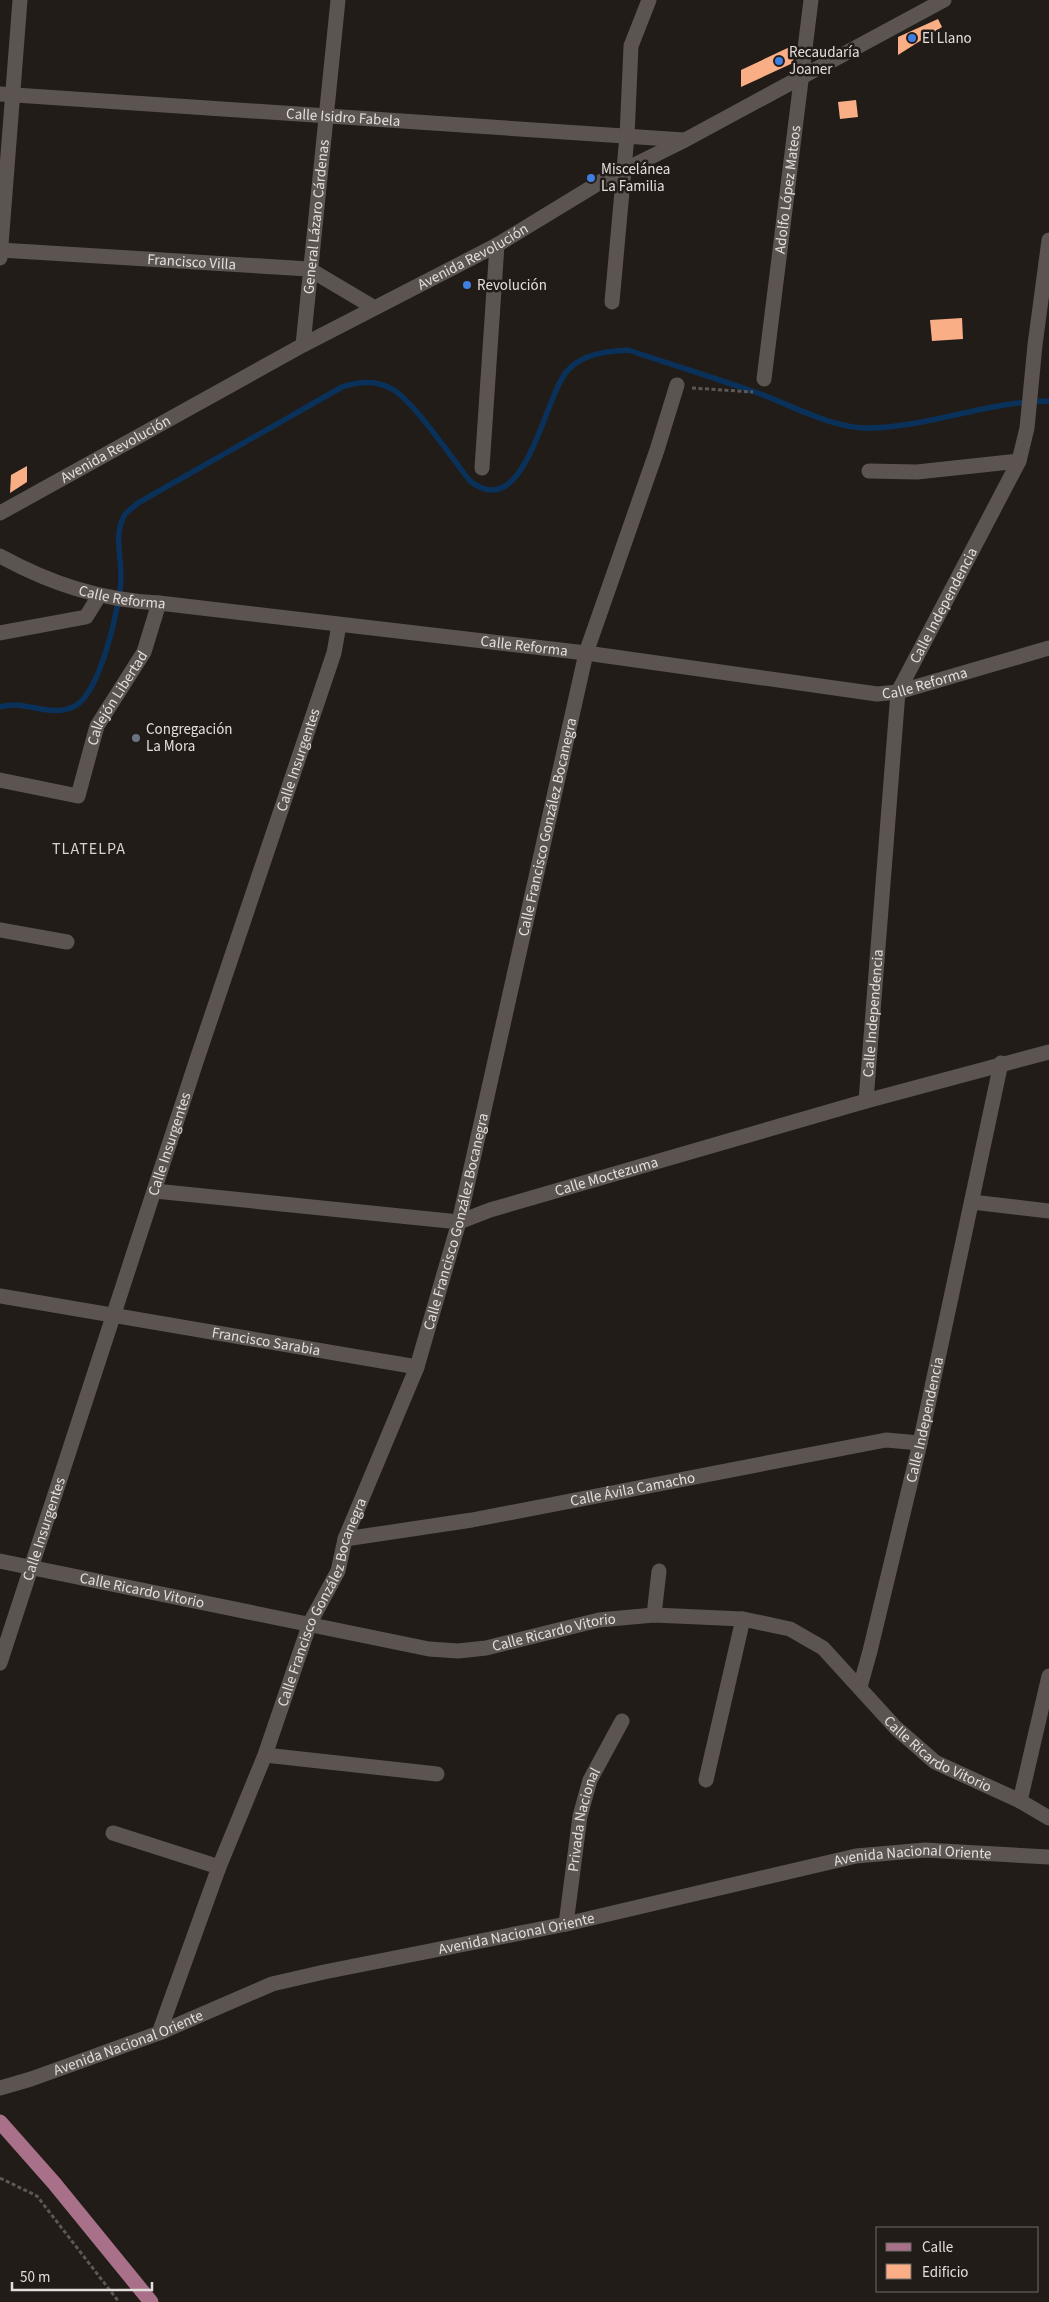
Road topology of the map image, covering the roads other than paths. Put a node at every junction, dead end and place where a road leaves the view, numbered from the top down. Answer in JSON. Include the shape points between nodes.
{"nodes":[{"id":1,"x":20,"y":0,"type":"edge"},
{"id":2,"x":338,"y":0,"type":"edge"},
{"id":3,"x":649,"y":0,"type":"edge"},
{"id":4,"x":811,"y":0,"type":"edge"},
{"id":5,"x":944,"y":0,"type":"edge"},
{"id":6,"x":804,"y":75,"type":"junction"},
{"id":7,"x":6,"y":95,"type":"edge"},
{"id":8,"x":324,"y":117,"type":"junction"},
{"id":9,"x":627,"y":136,"type":"junction"},
{"id":10,"x":685,"y":140,"type":"junction"},
{"id":11,"x":623,"y":172,"type":"junction"},
{"id":12,"x":1049,"y":240,"type":"edge"},
{"id":13,"x":497,"y":245,"type":"junction"},
{"id":14,"x":0,"y":253,"type":"edge"},
{"id":15,"x":309,"y":268,"type":"junction"},
{"id":16,"x":1046,"y":297,"type":"edge"},
{"id":17,"x":612,"y":302,"type":"dead end"},
{"id":18,"x":373,"y":307,"type":"junction"},
{"id":19,"x":302,"y":345,"type":"junction"},
{"id":20,"x":764,"y":379,"type":"road end"},
{"id":21,"x":677,"y":385,"type":"road end"},
{"id":22,"x":1019,"y":461,"type":"junction"},
{"id":23,"x":482,"y":468,"type":"dead end"},
{"id":24,"x":869,"y":471,"type":"dead end"},
{"id":25,"x":0,"y":513,"type":"edge"},
{"id":26,"x":0,"y":556,"type":"edge"},
{"id":27,"x":99,"y":596,"type":"junction"},
{"id":28,"x":159,"y":603,"type":"junction"},
{"id":29,"x":339,"y":625,"type":"junction"},
{"id":30,"x":0,"y":633,"type":"edge"},
{"id":31,"x":1049,"y":648,"type":"edge"},
{"id":32,"x":586,"y":653,"type":"junction"},
{"id":33,"x":898,"y":692,"type":"junction"},
{"id":34,"x":0,"y":780,"type":"edge"},
{"id":35,"x":0,"y":930,"type":"edge"},
{"id":36,"x":67,"y":942,"type":"dead end"},
{"id":37,"x":1049,"y":1052,"type":"edge"},
{"id":38,"x":1001,"y":1063,"type":"junction"},
{"id":39,"x":866,"y":1101,"type":"junction"},
{"id":40,"x":155,"y":1191,"type":"junction"},
{"id":41,"x":972,"y":1202,"type":"junction"},
{"id":42,"x":1049,"y":1210,"type":"edge"},
{"id":43,"x":458,"y":1222,"type":"junction"},
{"id":44,"x":0,"y":1296,"type":"edge"},
{"id":45,"x":115,"y":1316,"type":"junction"},
{"id":46,"x":418,"y":1368,"type":"junction"},
{"id":47,"x":920,"y":1443,"type":"junction"},
{"id":48,"x":345,"y":1540,"type":"junction"},
{"id":49,"x":0,"y":1561,"type":"edge"},
{"id":50,"x":32,"y":1567,"type":"junction"},
{"id":51,"x":659,"y":1571,"type":"dead end"},
{"id":52,"x":654,"y":1615,"type":"junction"},
{"id":53,"x":743,"y":1620,"type":"junction"},
{"id":54,"x":310,"y":1623,"type":"junction"},
{"id":55,"x":0,"y":1663,"type":"edge"},
{"id":56,"x":1049,"y":1676,"type":"edge"},
{"id":57,"x":860,"y":1687,"type":"junction"},
{"id":58,"x":622,"y":1721,"type":"dead end"},
{"id":59,"x":265,"y":1755,"type":"junction"},
{"id":60,"x":437,"y":1774,"type":"dead end"},
{"id":61,"x":706,"y":1780,"type":"dead end"},
{"id":62,"x":1020,"y":1801,"type":"junction"},
{"id":63,"x":1049,"y":1818,"type":"edge"},
{"id":64,"x":112,"y":1833,"type":"dead end"},
{"id":65,"x":1049,"y":1857,"type":"edge"},
{"id":66,"x":220,"y":1867,"type":"junction"},
{"id":67,"x":566,"y":1924,"type":"junction"},
{"id":68,"x":159,"y":2033,"type":"junction"},
{"id":69,"x":0,"y":2088,"type":"edge"},
{"id":70,"x":0,"y":2122,"type":"edge"},
{"id":71,"x":151,"y":2302,"type":"edge"}],
"edges":[{"from":1,"to":7,"type":"street"},
{"from":2,"to":8,"type":"street","name":"General Lázaro Cárdenas"},
{"from":3,"to":9,"type":"street","via":[[631,46]]},
{"from":4,"to":6,"type":"street","name":"Adolfo López Mateos"},
{"from":5,"to":6,"type":"street","name":"Avenida Revolución"},
{"from":6,"to":10,"type":"street","name":"Avenida Revolución"},
{"from":6,"to":20,"type":"street","name":"Adolfo López Mateos"},
{"from":7,"to":8,"type":"street","name":"Calle Isidro Fabela"},
{"from":7,"to":14,"type":"street"},
{"from":8,"to":9,"type":"street","name":"Calle Isidro Fabela"},
{"from":8,"to":15,"type":"street","name":"General Lázaro Cárdenas"},
{"from":9,"to":10,"type":"street","name":"Calle Isidro Fabela"},
{"from":9,"to":11,"type":"street"},
{"from":10,"to":11,"type":"street","name":"Avenida Revolución"},
{"from":11,"to":13,"type":"street","name":"Avenida Revolución","via":[[602,181]]},
{"from":11,"to":17,"type":"street"},
{"from":12,"to":16,"type":"street","name":"Calle Independencia"},
{"from":13,"to":18,"type":"street","name":"Avenida Revolución"},
{"from":13,"to":23,"type":"street"},
{"from":14,"to":15,"type":"street","name":"Francisco Villa"},
{"from":15,"to":18,"type":"street","name":"Francisco Villa"},
{"from":15,"to":19,"type":"street","name":"General Lázaro Cárdenas"},
{"from":16,"to":22,"type":"street","name":"Calle Independencia","via":[[1035,345],[1027,428]]},
{"from":18,"to":19,"type":"street","name":"Avenida Revolución"},
{"from":19,"to":25,"type":"street","name":"Avenida Revolución"},
{"from":21,"to":32,"type":"street","name":"Calle Francisco González Bocanegra"},
{"from":22,"to":24,"type":"street","via":[[917,472]]},
{"from":22,"to":33,"type":"street","name":"Calle Independencia"},
{"from":26,"to":27,"type":"street","name":"Calle Reforma","via":[[65,587]]},
{"from":27,"to":28,"type":"street","name":"Calle Reforma"},
{"from":27,"to":30,"type":"street","via":[[86,617]]},
{"from":28,"to":29,"type":"street","name":"Calle Reforma"},
{"from":28,"to":34,"type":"street","name":"Callejón Libertad","via":[[144,652],[98,726],[78,796]]},
{"from":29,"to":32,"type":"street","name":"Calle Reforma"},
{"from":29,"to":40,"type":"street","name":"Calle Insurgentes","via":[[334,653]]},
{"from":31,"to":33,"type":"street","name":"Calle Reforma"},
{"from":32,"to":33,"type":"street","name":"Calle Reforma","via":[[877,694]]},
{"from":32,"to":43,"type":"street","name":"Calle Francisco González Bocanegra"},
{"from":33,"to":39,"type":"street","name":"Calle Independencia"},
{"from":35,"to":36,"type":"street"},
{"from":37,"to":38,"type":"street","name":"Calle Moctezuma"},
{"from":38,"to":39,"type":"street","name":"Calle Moctezuma"},
{"from":38,"to":41,"type":"street","name":"Calle Independencia"},
{"from":39,"to":43,"type":"street","name":"Calle Moctezuma"},
{"from":40,"to":43,"type":"street","name":"Calle Moctezuma"},
{"from":40,"to":45,"type":"street","name":"Calle Insurgentes"},
{"from":41,"to":42,"type":"street"},
{"from":41,"to":47,"type":"street","name":"Calle Independencia"},
{"from":43,"to":46,"type":"street","name":"Calle Francisco González Bocanegra"},
{"from":44,"to":45,"type":"street","name":"Francisco Sarabia"},
{"from":45,"to":46,"type":"street","name":"Francisco Sarabia"},
{"from":45,"to":50,"type":"street","name":"Calle Insurgentes"},
{"from":46,"to":48,"type":"street","name":"Calle Francisco González Bocanegra"},
{"from":47,"to":48,"type":"street","name":"Calle Ávila Camacho","via":[[886,1440],[472,1520]]},
{"from":47,"to":57,"type":"street","name":"Calle Independencia"},
{"from":48,"to":54,"type":"street","name":"Calle Francisco González Bocanegra","via":[[338,1571]]},
{"from":49,"to":50,"type":"street","name":"Calle Ricardo Vitorio"},
{"from":50,"to":54,"type":"street","name":"Calle Ricardo Vitorio"},
{"from":50,"to":55,"type":"street","name":"Calle Insurgentes"},
{"from":51,"to":52,"type":"street"},
{"from":52,"to":53,"type":"street","name":"Calle Ricardo Vitorio"},
{"from":52,"to":54,"type":"street","name":"Calle Ricardo Vitorio","via":[[599,1620],[512,1643],[458,1651],[429,1649]]},
{"from":53,"to":57,"type":"street","name":"Calle Ricardo Vitorio","via":[[790,1629],[823,1648]]},
{"from":53,"to":61,"type":"street"},
{"from":54,"to":59,"type":"street","name":"Calle Francisco González Bocanegra"},
{"from":56,"to":62,"type":"street"},
{"from":57,"to":62,"type":"street","name":"Calle Ricardo Vitorio","via":[[896,1728],[935,1762]]},
{"from":58,"to":67,"type":"street","name":"Privada Nacional","via":[[590,1780],[580,1816]]},
{"from":59,"to":60,"type":"street"},
{"from":59,"to":66,"type":"street","name":"Calle Francisco González Bocanegra"},
{"from":62,"to":63,"type":"street","name":"Calle Ricardo Vitorio"},
{"from":64,"to":66,"type":"street"},
{"from":65,"to":67,"type":"street","name":"Avenida Nacional Oriente","via":[[925,1850],[856,1856]]},
{"from":66,"to":68,"type":"street","name":"Calle Francisco González Bocanegra"},
{"from":67,"to":68,"type":"street","name":"Avenida Nacional Oriente","via":[[272,1984]]},
{"from":68,"to":69,"type":"street","name":"Avenida Nacional Oriente"},
{"from":70,"to":71,"type":"main road"}]}
